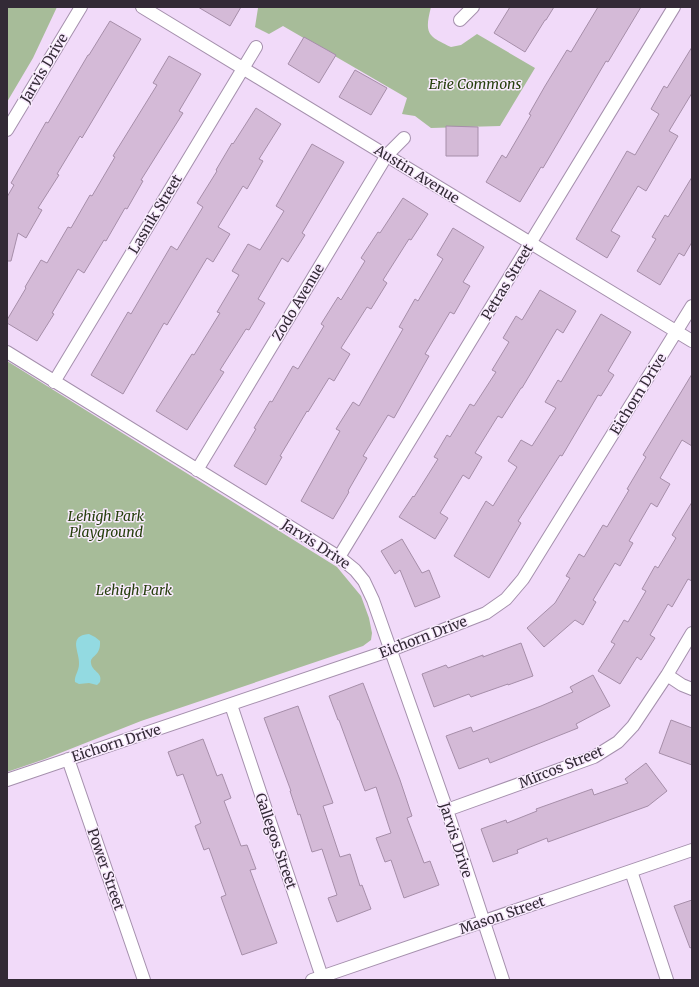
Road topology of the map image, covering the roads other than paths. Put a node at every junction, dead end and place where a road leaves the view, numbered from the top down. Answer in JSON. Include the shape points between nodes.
{"nodes":[{"id":1,"x":81,"y":7,"type":"edge"},
{"id":2,"x":142,"y":7,"type":"edge"},
{"id":3,"x":473,"y":7,"type":"edge"},
{"id":4,"x":674,"y":7,"type":"edge"},
{"id":5,"x":460,"y":20,"type":"dead end"},
{"id":6,"x":256,"y":47,"type":"dead end"},
{"id":7,"x":243,"y":68,"type":"junction"},
{"id":8,"x":7,"y":130,"type":"edge"},
{"id":9,"x":404,"y":138,"type":"dead end"},
{"id":10,"x":387,"y":155,"type":"junction"},
{"id":11,"x":530,"y":243,"type":"junction"},
{"id":12,"x":692,"y":306,"type":"edge"},
{"id":13,"x":677,"y":332,"type":"junction"},
{"id":14,"x":692,"y":341,"type":"edge"},
{"id":15,"x":7,"y":352,"type":"edge"},
{"id":16,"x":54,"y":382,"type":"junction"},
{"id":17,"x":197,"y":470,"type":"junction"},
{"id":18,"x":339,"y":556,"type":"junction"},
{"id":19,"x":692,"y":633,"type":"edge"},
{"id":20,"x":391,"y":650,"type":"junction"},
{"id":21,"x":667,"y":675,"type":"junction"},
{"id":22,"x":692,"y":689,"type":"edge"},
{"id":23,"x":231,"y":705,"type":"junction"},
{"id":24,"x":68,"y":759,"type":"junction"},
{"id":25,"x":7,"y":780,"type":"edge"},
{"id":26,"x":447,"y":810,"type":"junction"},
{"id":27,"x":692,"y":850,"type":"edge"},
{"id":28,"x":632,"y":871,"type":"junction"},
{"id":29,"x":483,"y":922,"type":"junction"},
{"id":30,"x":319,"y":979,"type":"edge"},
{"id":31,"x":144,"y":980,"type":"edge"},
{"id":32,"x":503,"y":980,"type":"edge"},
{"id":33,"x":667,"y":980,"type":"edge"}],
"edges":[{"from":1,"to":8,"type":"street","name":"Jarvis Drive"},
{"from":2,"to":7,"type":"street","name":"Austin Avenue"},
{"from":3,"to":5,"type":"street"},
{"from":4,"to":11,"type":"street","name":"Petras Street"},
{"from":6,"to":7,"type":"street","name":"Lasnik Street"},
{"from":7,"to":10,"type":"street","name":"Austin Avenue"},
{"from":7,"to":16,"type":"street","name":"Lasnik Street"},
{"from":9,"to":10,"type":"street","name":"Zodo Avenue"},
{"from":10,"to":11,"type":"street","name":"Austin Avenue"},
{"from":10,"to":17,"type":"street","name":"Zodo Avenue"},
{"from":11,"to":13,"type":"street","name":"Austin Avenue"},
{"from":11,"to":18,"type":"street","name":"Petras Street"},
{"from":12,"to":13,"type":"street","name":"Eichorn Drive"},
{"from":13,"to":14,"type":"street","name":"Austin Avenue"},
{"from":13,"to":20,"type":"street","name":"Eichorn Drive","via":[[523,579],[506,599],[486,613]]},
{"from":15,"to":16,"type":"street","name":"Jarvis Drive"},
{"from":16,"to":17,"type":"street","name":"Jarvis Drive"},
{"from":17,"to":18,"type":"street","name":"Jarvis Drive"},
{"from":18,"to":20,"type":"street","name":"Jarvis Drive","via":[[364,581],[374,600]]},
{"from":19,"to":21,"type":"street","name":"Mircos Street"},
{"from":20,"to":23,"type":"street","name":"Eichorn Drive"},
{"from":20,"to":26,"type":"street","name":"Jarvis Drive"},
{"from":21,"to":22,"type":"street"},
{"from":21,"to":26,"type":"street","name":"Mircos Street","via":[[633,726],[618,742],[594,757]]},
{"from":23,"to":24,"type":"street","name":"Eichorn Drive"},
{"from":23,"to":30,"type":"street","name":"Gallegos Street"},
{"from":24,"to":25,"type":"street","name":"Eichorn Drive"},
{"from":24,"to":31,"type":"street","name":"Power Street"},
{"from":26,"to":29,"type":"street","name":"Jarvis Drive"},
{"from":27,"to":28,"type":"street","name":"Mason Street"},
{"from":28,"to":29,"type":"street","name":"Mason Street"},
{"from":28,"to":33,"type":"street"},
{"from":29,"to":30,"type":"street","name":"Mason Street"},
{"from":29,"to":32,"type":"street","name":"Jarvis Drive"}]}
